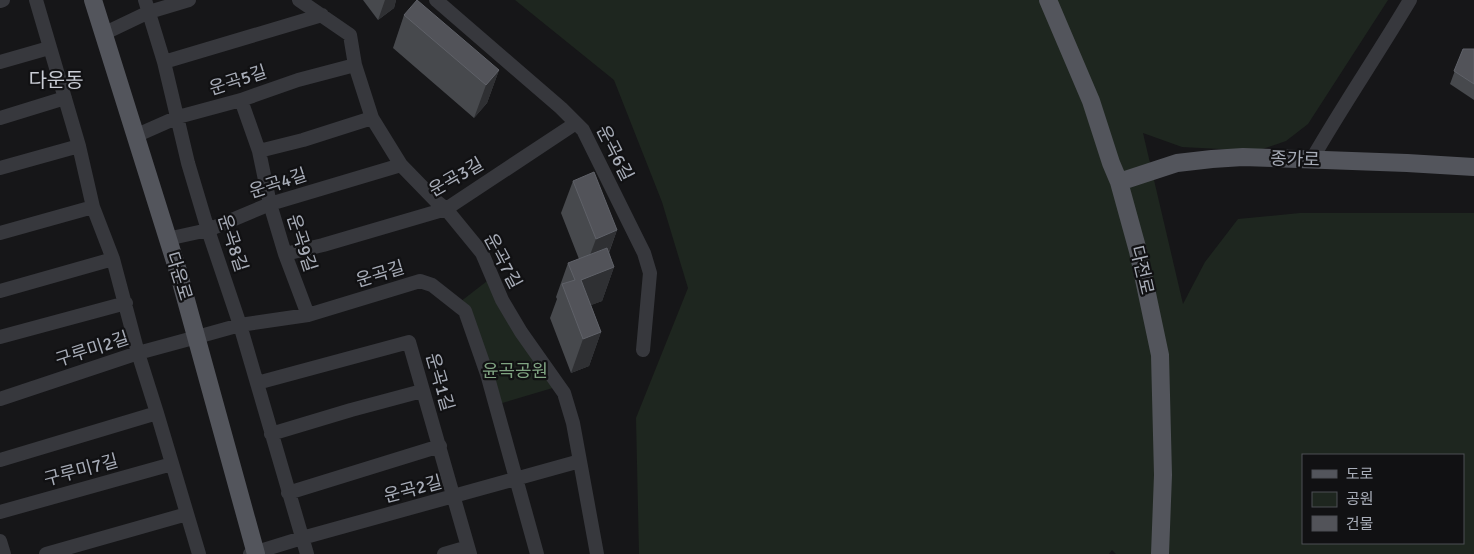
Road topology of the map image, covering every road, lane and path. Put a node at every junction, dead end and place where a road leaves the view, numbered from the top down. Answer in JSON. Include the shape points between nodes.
{"nodes":[{"id":1,"x":36,"y":0,"type":"edge"},
{"id":2,"x":93,"y":0,"type":"edge"},
{"id":3,"x":189,"y":0,"type":"edge"},
{"id":4,"x":299,"y":0,"type":"edge"},
{"id":5,"x":436,"y":0,"type":"edge"},
{"id":6,"x":1048,"y":0,"type":"edge"},
{"id":7,"x":1410,"y":0,"type":"edge"},
{"id":8,"x":147,"y":6,"type":"edge"},
{"id":9,"x":322,"y":15,"type":"junction"},
{"id":10,"x":103,"y":34,"type":"junction"},
{"id":11,"x":49,"y":48,"type":"junction"},
{"id":12,"x":0,"y":62,"type":"edge"},
{"id":13,"x":164,"y":62,"type":"junction"},
{"id":14,"x":355,"y":65,"type":"junction"},
{"id":15,"x":65,"y":98,"type":"junction"},
{"id":16,"x":241,"y":100,"type":"junction"},
{"id":17,"x":178,"y":117,"type":"junction"},
{"id":18,"x":0,"y":118,"type":"edge"},
{"id":19,"x":372,"y":118,"type":"junction"},
{"id":20,"x":576,"y":123,"type":"junction"},
{"id":21,"x":135,"y":136,"type":"junction"},
{"id":22,"x":79,"y":146,"type":"junction"},
{"id":23,"x":259,"y":151,"type":"junction"},
{"id":24,"x":1312,"y":159,"type":"junction"},
{"id":25,"x":401,"y":165,"type":"junction"},
{"id":26,"x":1474,"y":167,"type":"edge"},
{"id":27,"x":0,"y":168,"type":"edge"},
{"id":28,"x":1119,"y":182,"type":"junction"},
{"id":29,"x":270,"y":204,"type":"junction"},
{"id":30,"x":94,"y":207,"type":"junction"},
{"id":31,"x":446,"y":209,"type":"junction"},
{"id":32,"x":208,"y":230,"type":"junction"},
{"id":33,"x":0,"y":233,"type":"edge"},
{"id":34,"x":168,"y":239,"type":"junction"},
{"id":35,"x":285,"y":254,"type":"junction"},
{"id":36,"x":113,"y":260,"type":"junction"},
{"id":37,"x":0,"y":291,"type":"edge"},
{"id":38,"x":126,"y":303,"type":"junction"},
{"id":39,"x":308,"y":315,"type":"junction"},
{"id":40,"x":240,"y":325,"type":"junction"},
{"id":41,"x":0,"y":337,"type":"edge"},
{"id":42,"x":197,"y":337,"type":"junction"},
{"id":43,"x":643,"y":350,"type":"dead end"},
{"id":44,"x":138,"y":354,"type":"junction"},
{"id":45,"x":257,"y":383,"type":"junction"},
{"id":46,"x":422,"y":391,"type":"junction"},
{"id":47,"x":0,"y":399,"type":"edge"},
{"id":48,"x":157,"y":413,"type":"junction"},
{"id":49,"x":272,"y":434,"type":"junction"},
{"id":50,"x":440,"y":446,"type":"junction"},
{"id":51,"x":0,"y":460,"type":"edge"},
{"id":52,"x":580,"y":461,"type":"junction"},
{"id":53,"x":172,"y":464,"type":"junction"},
{"id":54,"x":517,"y":480,"type":"junction"},
{"id":55,"x":288,"y":493,"type":"junction"},
{"id":56,"x":454,"y":497,"type":"junction"},
{"id":57,"x":0,"y":512,"type":"edge"},
{"id":58,"x":187,"y":514,"type":"junction"},
{"id":59,"x":302,"y":538,"type":"junction"},
{"id":60,"x":0,"y":541,"type":"edge"},
{"id":61,"x":469,"y":551,"type":"edge"},
{"id":62,"x":4,"y":554,"type":"edge"},
{"id":63,"x":46,"y":554,"type":"edge"},
{"id":64,"x":199,"y":554,"type":"edge"},
{"id":65,"x":254,"y":554,"type":"edge"},
{"id":66,"x":307,"y":554,"type":"edge"},
{"id":67,"x":444,"y":554,"type":"edge"},
{"id":68,"x":537,"y":554,"type":"edge"},
{"id":69,"x":597,"y":554,"type":"edge"},
{"id":70,"x":1160,"y":554,"type":"edge"}],
"edges":[{"from":1,"to":11,"type":"street"},
{"from":2,"to":10,"type":"main road","name":"다운로"},
{"from":3,"to":8,"type":"street"},
{"from":4,"to":9,"type":"street","name":"운곡7길"},
{"from":5,"to":20,"type":"street","name":"운곡6길"},
{"from":6,"to":28,"type":"main road","name":"다전로","via":[[1091,101]]},
{"from":7,"to":24,"type":"street"},
{"from":8,"to":10,"type":"street"},
{"from":8,"to":13,"type":"street","name":"운곡8길"},
{"from":9,"to":13,"type":"street"},
{"from":9,"to":14,"type":"street","name":"운곡7길","via":[[350,35]]},
{"from":10,"to":21,"type":"main road","name":"다운로"},
{"from":11,"to":12,"type":"street"},
{"from":11,"to":15,"type":"street"},
{"from":13,"to":17,"type":"street","name":"운곡8길"},
{"from":14,"to":16,"type":"street","name":"운곡5길"},
{"from":14,"to":19,"type":"street","name":"운곡7길"},
{"from":15,"to":18,"type":"street"},
{"from":15,"to":22,"type":"street"},
{"from":16,"to":17,"type":"street","name":"운곡5길"},
{"from":16,"to":23,"type":"street","name":"운곡9길"},
{"from":17,"to":21,"type":"street","name":"운곡5길"},
{"from":17,"to":32,"type":"street","name":"운곡8길"},
{"from":19,"to":23,"type":"street"},
{"from":19,"to":25,"type":"street","name":"운곡7길"},
{"from":20,"to":31,"type":"street","name":"운곡3길"},
{"from":20,"to":43,"type":"street","name":"운곡6길","via":[[583,130],[648,266]]},
{"from":21,"to":34,"type":"main road","name":"다운로"},
{"from":22,"to":27,"type":"street"},
{"from":22,"to":30,"type":"street"},
{"from":23,"to":29,"type":"street","name":"운곡9길"},
{"from":24,"to":26,"type":"main road","name":"종가로"},
{"from":24,"to":28,"type":"main road","name":"종가로","via":[[1242,157],[1177,163]]},
{"from":25,"to":29,"type":"street","name":"운곡4길"},
{"from":25,"to":31,"type":"street","name":"운곡7길"},
{"from":28,"to":70,"type":"main road","name":"다전로","via":[[1160,355],[1163,475]]},
{"from":29,"to":32,"type":"street","name":"운곡4길"},
{"from":29,"to":35,"type":"street","name":"운곡9길"},
{"from":30,"to":33,"type":"street"},
{"from":30,"to":36,"type":"street"},
{"from":31,"to":35,"type":"street","name":"운곡3길"},
{"from":31,"to":52,"type":"street","name":"운곡7길","via":[[482,253],[502,300],[564,393]]},
{"from":32,"to":34,"type":"street","name":"운곡4길"},
{"from":32,"to":40,"type":"street","name":"운곡8길"},
{"from":34,"to":42,"type":"main road","name":"다운로"},
{"from":35,"to":39,"type":"street","name":"운곡9길"},
{"from":36,"to":37,"type":"street"},
{"from":36,"to":38,"type":"street"},
{"from":38,"to":41,"type":"street"},
{"from":38,"to":44,"type":"street"},
{"from":39,"to":40,"type":"street","name":"운곡길"},
{"from":39,"to":54,"type":"street","name":"운곡길","via":[[420,281],[432,284],[465,311]]},
{"from":40,"to":42,"type":"street","name":"운곡길"},
{"from":40,"to":45,"type":"street","name":"운곡8길"},
{"from":42,"to":44,"type":"street","name":"구루미2길"},
{"from":42,"to":65,"type":"main road","name":"다운로"},
{"from":44,"to":47,"type":"street","name":"구루미2길"},
{"from":44,"to":48,"type":"street"},
{"from":45,"to":46,"type":"street","name":"운곡1길","via":[[409,342]]},
{"from":45,"to":49,"type":"street","name":"운곡8길"},
{"from":46,"to":49,"type":"street"},
{"from":46,"to":50,"type":"street","name":"운곡1길"},
{"from":48,"to":51,"type":"street","name":"구루미7길"},
{"from":48,"to":53,"type":"street"},
{"from":49,"to":55,"type":"street","name":"운곡8길"},
{"from":50,"to":55,"type":"street"},
{"from":50,"to":56,"type":"street","name":"운곡1길"},
{"from":52,"to":54,"type":"street","name":"운곡2길"},
{"from":52,"to":69,"type":"street","name":"운곡7길"},
{"from":53,"to":57,"type":"street","name":"구루미7길"},
{"from":53,"to":58,"type":"street"},
{"from":54,"to":56,"type":"street","name":"운곡2길"},
{"from":54,"to":68,"type":"street","name":"운곡길"},
{"from":55,"to":59,"type":"street","name":"운곡8길"},
{"from":56,"to":59,"type":"street","name":"운곡2길"},
{"from":56,"to":61,"type":"street","name":"운곡1길"},
{"from":58,"to":63,"type":"street"},
{"from":58,"to":64,"type":"street"},
{"from":59,"to":65,"type":"street","name":"운곡2길"},
{"from":59,"to":66,"type":"street","name":"운곡8길"},
{"from":60,"to":62,"type":"street"},
{"from":61,"to":67,"type":"street"}]}
